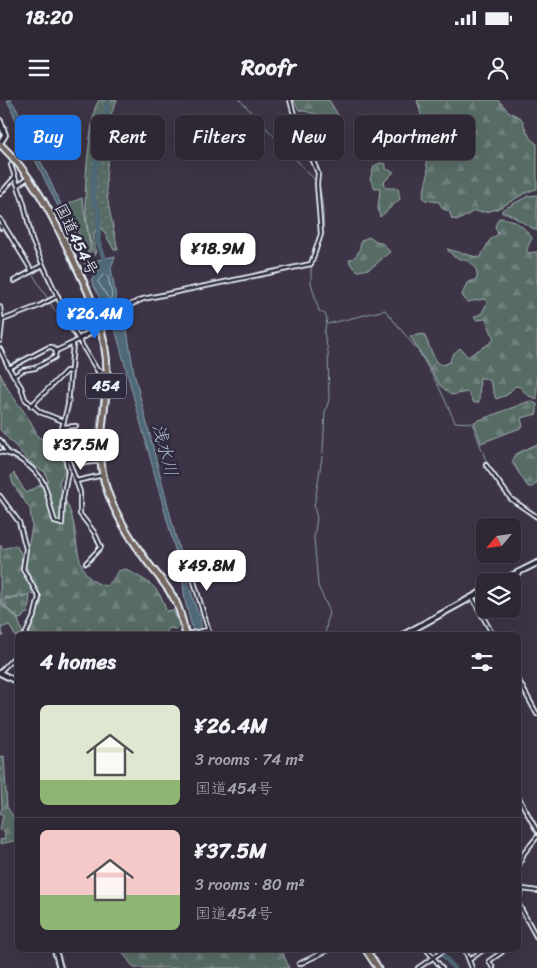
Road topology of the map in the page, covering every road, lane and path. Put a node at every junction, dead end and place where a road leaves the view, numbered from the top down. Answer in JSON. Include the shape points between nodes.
{"nodes":[{"id":1,"x":290,"y":100,"type":"edge"},
{"id":2,"x":0,"y":121,"type":"edge"},
{"id":3,"x":0,"y":143,"type":"edge"},
{"id":4,"x":11,"y":165,"type":"dead end"},
{"id":5,"x":30,"y":176,"type":"junction"},
{"id":6,"x":15,"y":177,"type":"junction"},
{"id":7,"x":18,"y":185,"type":"junction"},
{"id":8,"x":0,"y":194,"type":"edge"},
{"id":9,"x":0,"y":219,"type":"edge"},
{"id":10,"x":43,"y":265,"type":"junction"},
{"id":11,"x":32,"y":271,"type":"junction"},
{"id":12,"x":14,"y":280,"type":"dead end"},
{"id":13,"x":58,"y":296,"type":"junction"},
{"id":14,"x":0,"y":307,"type":"edge"},
{"id":15,"x":1,"y":321,"type":"edge"},
{"id":16,"x":101,"y":326,"type":"junction"},
{"id":17,"x":79,"y":339,"type":"junction"},
{"id":18,"x":0,"y":341,"type":"edge"},
{"id":19,"x":73,"y":343,"type":"junction"},
{"id":20,"x":0,"y":348,"type":"edge"},
{"id":21,"x":56,"y":351,"type":"junction"},
{"id":22,"x":9,"y":368,"type":"junction"},
{"id":23,"x":97,"y":370,"type":"junction"},
{"id":24,"x":71,"y":372,"type":"junction"},
{"id":25,"x":107,"y":373,"type":"junction"},
{"id":26,"x":14,"y":376,"type":"junction"},
{"id":27,"x":101,"y":381,"type":"dead end"},
{"id":28,"x":31,"y":406,"type":"junction"},
{"id":29,"x":63,"y":421,"type":"junction"},
{"id":30,"x":76,"y":426,"type":"dead end"},
{"id":31,"x":62,"y":427,"type":"junction"},
{"id":32,"x":0,"y":440,"type":"edge"},
{"id":33,"x":65,"y":450,"type":"junction"},
{"id":34,"x":0,"y":452,"type":"edge"},
{"id":35,"x":8,"y":453,"type":"junction"},
{"id":36,"x":101,"y":461,"type":"junction"},
{"id":37,"x":486,"y":465,"type":"dead end"},
{"id":38,"x":103,"y":475,"type":"junction"},
{"id":39,"x":76,"y":481,"type":"junction"},
{"id":40,"x":0,"y":496,"type":"edge"},
{"id":41,"x":537,"y":517,"type":"edge"},
{"id":42,"x":86,"y":563,"type":"dead end"},
{"id":43,"x":537,"y":563,"type":"edge"},
{"id":44,"x":517,"y":573,"type":"edge"},
{"id":45,"x":193,"y":578,"type":"dead end"},
{"id":46,"x":476,"y":595,"type":"edge"},
{"id":47,"x":472,"y":597,"type":"junction"},
{"id":48,"x":207,"y":630,"type":"joint"},
{"id":49,"x":26,"y":632,"type":"edge"},
{"id":50,"x":187,"y":632,"type":"edge"},
{"id":51,"x":198,"y":632,"type":"edge"},
{"id":52,"x":408,"y":632,"type":"edge"},
{"id":53,"x":491,"y":632,"type":"edge"},
{"id":54,"x":15,"y":656,"type":"edge"},
{"id":55,"x":0,"y":672,"type":"edge"},
{"id":56,"x":15,"y":680,"type":"edge"},
{"id":57,"x":521,"y":685,"type":"edge"},
{"id":58,"x":537,"y":714,"type":"edge"},
{"id":59,"x":521,"y":802,"type":"edge"},
{"id":60,"x":537,"y":832,"type":"edge"},
{"id":61,"x":537,"y":837,"type":"edge"},
{"id":62,"x":521,"y":860,"type":"edge"},
{"id":63,"x":521,"y":886,"type":"edge"},
{"id":64,"x":523,"y":889,"type":"junction"},
{"id":65,"x":521,"y":892,"type":"edge"},
{"id":66,"x":537,"y":892,"type":"edge"},
{"id":67,"x":521,"y":909,"type":"edge"},
{"id":68,"x":537,"y":938,"type":"edge"},
{"id":69,"x":56,"y":952,"type":"edge"},
{"id":70,"x":324,"y":952,"type":"edge"},
{"id":71,"x":367,"y":952,"type":"edge"},
{"id":72,"x":429,"y":952,"type":"edge"},
{"id":73,"x":441,"y":952,"type":"edge"},
{"id":74,"x":466,"y":952,"type":"edge"},
{"id":75,"x":480,"y":952,"type":"edge"},
{"id":76,"x":502,"y":952,"type":"edge"},
{"id":77,"x":433,"y":957,"type":"junction"},
{"id":78,"x":469,"y":960,"type":"junction"},
{"id":79,"x":299,"y":964,"type":"dead end"},
{"id":80,"x":60,"y":968,"type":"edge"},
{"id":81,"x":378,"y":968,"type":"edge"},
{"id":82,"x":418,"y":968,"type":"edge"},
{"id":83,"x":442,"y":968,"type":"edge"},
{"id":84,"x":472,"y":968,"type":"edge"},
{"id":85,"x":493,"y":968,"type":"edge"}],
"edges":[{"from":1,"to":16,"type":"street","via":[[296,122],[308,140],[319,176],[321,234],[311,264],[143,299]]},
{"from":2,"to":3,"type":"street","via":[[5,135]]},
{"from":3,"to":5,"type":"highway","name":"国道454号","number":"454"},
{"from":4,"to":6,"type":"street"},
{"from":5,"to":7,"type":"street"},
{"from":5,"to":16,"type":"highway","name":"国道454号","number":"454","via":[[47,204]]},
{"from":6,"to":7,"type":"street"},
{"from":6,"to":8,"type":"street"},
{"from":7,"to":10,"type":"street","via":[[32,240]]},
{"from":9,"to":11,"type":"street"},
{"from":10,"to":11,"type":"street"},
{"from":10,"to":13,"type":"street"},
{"from":11,"to":12,"type":"street"},
{"from":13,"to":15,"type":"street"},
{"from":13,"to":17,"type":"street"},
{"from":14,"to":15,"type":"street"},
{"from":15,"to":18,"type":"street"},
{"from":16,"to":17,"type":"street"},
{"from":16,"to":25,"type":"highway","name":"国道454号","number":"454"},
{"from":17,"to":19,"type":"street"},
{"from":17,"to":23,"type":"street"},
{"from":19,"to":21,"type":"street"},
{"from":19,"to":24,"type":"street"},
{"from":20,"to":22,"type":"street"},
{"from":21,"to":22,"type":"street","via":[[49,347]]},
{"from":21,"to":26,"type":"street","via":[[55,357]]},
{"from":22,"to":26,"type":"street"},
{"from":23,"to":25,"type":"street"},
{"from":23,"to":27,"type":"street"},
{"from":24,"to":28,"type":"street","via":[[66,371]]},
{"from":24,"to":29,"type":"street"},
{"from":25,"to":36,"type":"highway","name":"国道454号","number":"454"},
{"from":26,"to":28,"type":"street","via":[[24,399]]},
{"from":28,"to":29,"type":"street"},
{"from":29,"to":31,"type":"street"},
{"from":30,"to":31,"type":"street"},
{"from":31,"to":33,"type":"street"},
{"from":32,"to":35,"type":"street"},
{"from":33,"to":35,"type":"street","via":[[68,472],[63,520],[58,524],[39,473]]},
{"from":33,"to":36,"type":"street","via":[[76,449],[86,464]]},
{"from":33,"to":39,"type":"street"},
{"from":34,"to":35,"type":"street"},
{"from":36,"to":38,"type":"highway","name":"国道454号","number":"454"},
{"from":37,"to":41,"type":"street","via":[[511,499]]},
{"from":38,"to":39,"type":"street"},
{"from":38,"to":50,"type":"highway","name":"国道454号","number":"454","via":[[111,500],[126,528],[173,597]]},
{"from":39,"to":42,"type":"street","via":[[80,492],[80,514],[101,547]]},
{"from":40,"to":49,"type":"street","via":[[18,522],[26,549],[23,569],[39,597]]},
{"from":43,"to":44,"type":"street"},
{"from":45,"to":48,"type":"street"},
{"from":46,"to":47,"type":"street"},
{"from":47,"to":52,"type":"street"},
{"from":47,"to":53,"type":"street"},
{"from":48,"to":51,"type":"street"},
{"from":54,"to":55,"type":"street"},
{"from":55,"to":56,"type":"street"},
{"from":57,"to":58,"type":"street"},
{"from":59,"to":60,"type":"street"},
{"from":61,"to":62,"type":"street"},
{"from":63,"to":64,"type":"street"},
{"from":64,"to":65,"type":"street"},
{"from":64,"to":66,"type":"street"},
{"from":67,"to":68,"type":"street"},
{"from":69,"to":80,"type":"street"},
{"from":70,"to":79,"type":"street"},
{"from":71,"to":81,"type":"highway"},
{"from":72,"to":77,"type":"street"},
{"from":73,"to":77,"type":"street"},
{"from":74,"to":78,"type":"street"},
{"from":75,"to":78,"type":"street"},
{"from":76,"to":85,"type":"street","via":[[489,961]]},
{"from":77,"to":82,"type":"street"},
{"from":77,"to":83,"type":"street"},
{"from":78,"to":84,"type":"street"}]}
